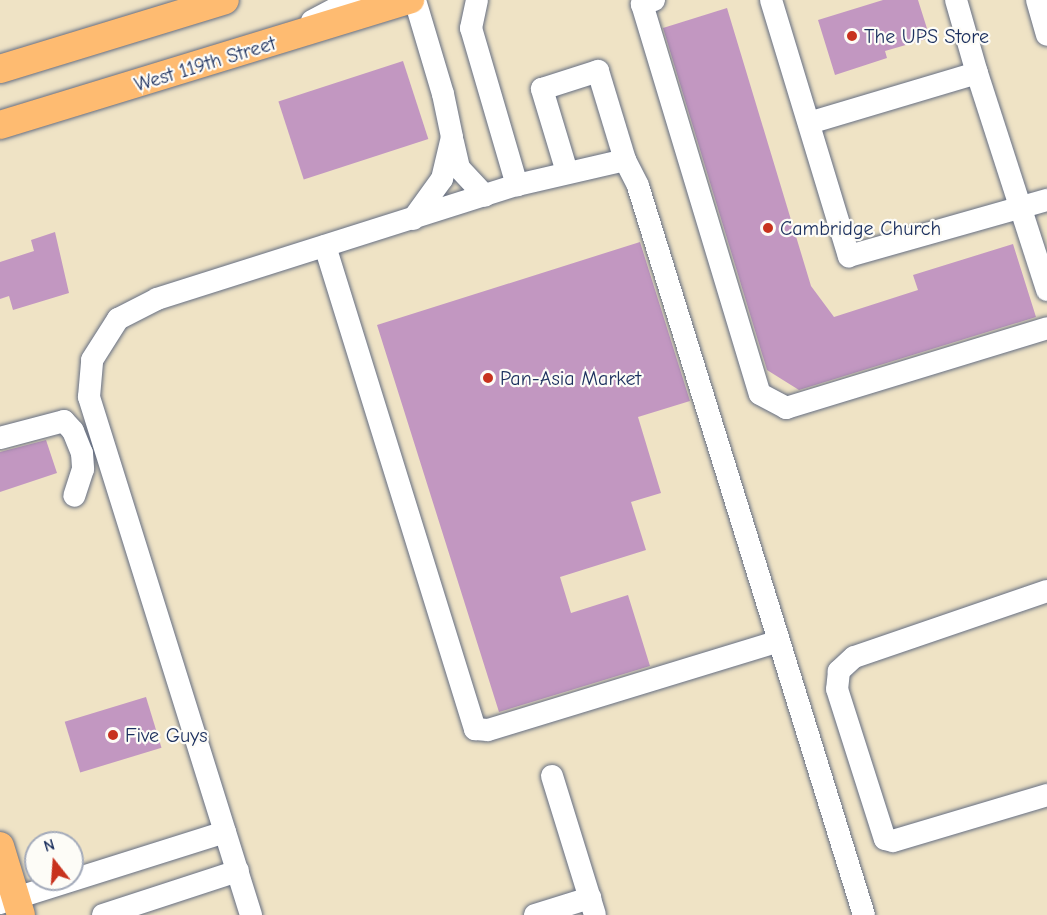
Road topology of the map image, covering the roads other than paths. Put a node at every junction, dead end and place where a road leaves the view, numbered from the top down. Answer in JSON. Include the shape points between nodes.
{"nodes":[{"id":1,"x":225,"y":0,"type":"edge"},
{"id":2,"x":352,"y":0,"type":"edge"},
{"id":3,"x":410,"y":0,"type":"edge"},
{"id":4,"x":415,"y":0,"type":"edge"},
{"id":5,"x":477,"y":0,"type":"edge"},
{"id":6,"x":654,"y":0,"type":"edge"},
{"id":7,"x":771,"y":0,"type":"edge"},
{"id":8,"x":956,"y":0,"type":"edge"},
{"id":9,"x":1037,"y":0,"type":"edge"},
{"id":10,"x":1047,"y":35,"type":"edge"},
{"id":11,"x":260,"y":48,"type":"junction"},
{"id":12,"x":0,"y":69,"type":"edge"},
{"id":13,"x":977,"y":73,"type":"junction"},
{"id":14,"x":809,"y":123,"type":"junction"},
{"id":15,"x":0,"y":125,"type":"edge"},
{"id":16,"x":452,"y":137,"type":"junction"},
{"id":17,"x":625,"y":160,"type":"junction"},
{"id":18,"x":567,"y":172,"type":"junction"},
{"id":19,"x":517,"y":185,"type":"junction"},
{"id":20,"x":485,"y":196,"type":"junction"},
{"id":21,"x":1047,"y":200,"type":"edge"},
{"id":22,"x":1022,"y":208,"type":"junction"},
{"id":23,"x":413,"y":219,"type":"junction"},
{"id":24,"x":325,"y":246,"type":"junction"},
{"id":25,"x":1047,"y":290,"type":"edge"},
{"id":26,"x":1047,"y":328,"type":"edge"},
{"id":27,"x":0,"y":438,"type":"edge"},
{"id":28,"x":75,"y":496,"type":"dead end"},
{"id":29,"x":1047,"y":591,"type":"edge"},
{"id":30,"x":779,"y":641,"type":"junction"},
{"id":31,"x":552,"y":776,"type":"dead end"},
{"id":32,"x":1047,"y":795,"type":"edge"},
{"id":33,"x":225,"y":832,"type":"junction"},
{"id":34,"x":0,"y":846,"type":"edge"},
{"id":35,"x":238,"y":871,"type":"junction"},
{"id":36,"x":12,"y":906,"type":"edge"},
{"id":37,"x":592,"y":907,"type":"edge"},
{"id":38,"x":103,"y":915,"type":"edge"},
{"id":39,"x":250,"y":915,"type":"edge"},
{"id":40,"x":535,"y":915,"type":"edge"},
{"id":41,"x":864,"y":915,"type":"edge"}],
"edges":[{"from":1,"to":12,"type":"main road"},
{"from":2,"to":11,"type":"street"},
{"from":3,"to":11,"type":"main road","name":"West 119th Street"},
{"from":4,"to":16,"type":"street"},
{"from":5,"to":19,"type":"street","via":[[471,28]]},
{"from":6,"to":26,"type":"street","via":[[642,4],[760,394],[786,408]]},
{"from":7,"to":14,"type":"street"},
{"from":8,"to":13,"type":"street"},
{"from":9,"to":10,"type":"street"},
{"from":11,"to":15,"type":"main road","name":"West 119th Street"},
{"from":13,"to":14,"type":"street"},
{"from":13,"to":22,"type":"street"},
{"from":14,"to":22,"type":"street","via":[[849,256]]},
{"from":16,"to":20,"type":"street","via":[[459,168]]},
{"from":16,"to":23,"type":"street","via":[[442,179]]},
{"from":17,"to":18,"type":"street"},
{"from":17,"to":18,"type":"street","via":[[598,71],[542,89]]},
{"from":17,"to":30,"type":"street","via":[[638,186]]},
{"from":18,"to":19,"type":"street"},
{"from":19,"to":20,"type":"street"},
{"from":20,"to":23,"type":"street"},
{"from":21,"to":22,"type":"street"},
{"from":22,"to":25,"type":"street"},
{"from":23,"to":24,"type":"street"},
{"from":24,"to":30,"type":"street","via":[[475,729],[488,730]]},
{"from":24,"to":33,"type":"street","via":[[157,299],[118,319],[92,360],[89,397]]},
{"from":27,"to":28,"type":"street","via":[[64,421],[82,453]]},
{"from":29,"to":32,"type":"street","via":[[854,657],[839,671],[837,689],[885,839],[893,841]]},
{"from":30,"to":41,"type":"street"},
{"from":31,"to":37,"type":"street"},
{"from":33,"to":35,"type":"street"},
{"from":33,"to":36,"type":"street"},
{"from":34,"to":36,"type":"main road"},
{"from":35,"to":38,"type":"street"},
{"from":35,"to":39,"type":"street"},
{"from":37,"to":40,"type":"street"}]}
